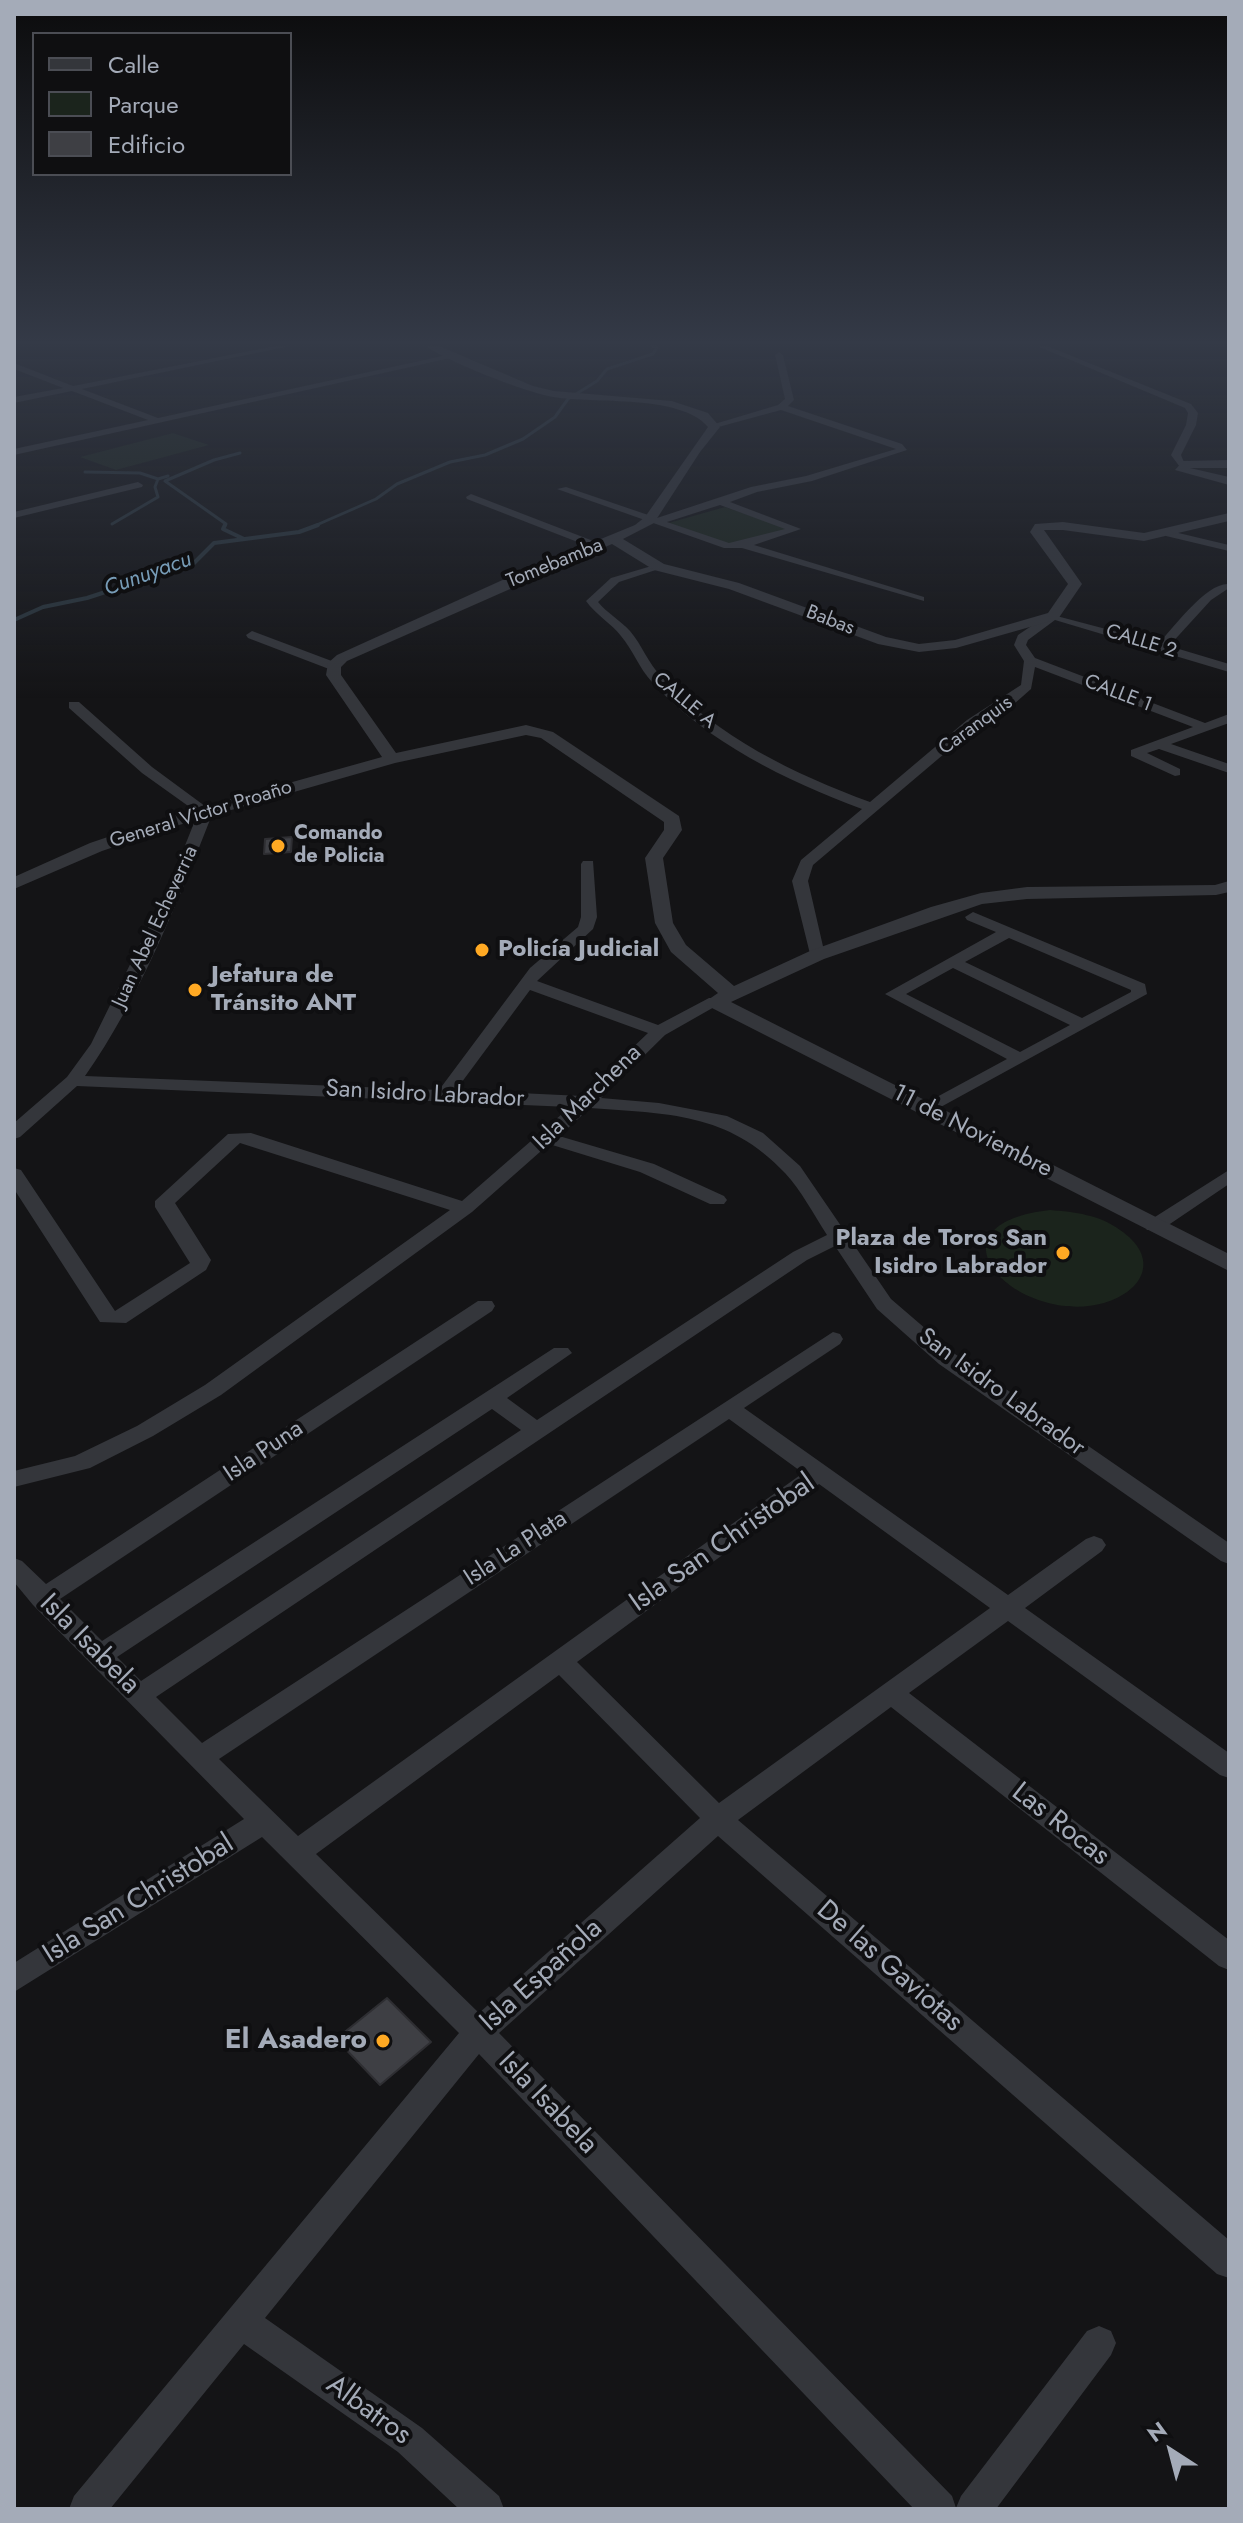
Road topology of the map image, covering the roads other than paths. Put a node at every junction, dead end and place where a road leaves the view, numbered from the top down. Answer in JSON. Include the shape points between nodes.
{"nodes":[{"id":1,"x":687,"y":464,"type":"edge"},
{"id":2,"x":857,"y":464,"type":"edge"},
{"id":3,"x":1229,"y":464,"type":"edge"},
{"id":4,"x":1183,"y":465,"type":"joint"},
{"id":5,"x":1229,"y":481,"type":"edge"},
{"id":6,"x":138,"y":485,"type":"dead end"},
{"id":7,"x":562,"y":489,"type":"dead end"},
{"id":8,"x":471,"y":497,"type":"dead end"},
{"id":9,"x":720,"y":502,"type":"junction"},
{"id":10,"x":14,"y":515,"type":"edge"},
{"id":11,"x":1229,"y":517,"type":"edge"},
{"id":12,"x":654,"y":520,"type":"junction"},
{"id":13,"x":1170,"y":534,"type":"junction"},
{"id":14,"x":615,"y":540,"type":"junction"},
{"id":15,"x":743,"y":545,"type":"junction"},
{"id":16,"x":597,"y":546,"type":"junction"},
{"id":17,"x":1229,"y":548,"type":"edge"},
{"id":18,"x":659,"y":567,"type":"junction"},
{"id":19,"x":1225,"y":586,"type":"dead end"},
{"id":20,"x":920,"y":599,"type":"dead end"},
{"id":21,"x":1053,"y":616,"type":"junction"},
{"id":22,"x":252,"y":635,"type":"dead end"},
{"id":23,"x":1161,"y":648,"type":"junction"},
{"id":24,"x":1030,"y":661,"type":"junction"},
{"id":25,"x":333,"y":666,"type":"junction"},
{"id":26,"x":1229,"y":668,"type":"edge"},
{"id":27,"x":74,"y":705,"type":"dead end"},
{"id":28,"x":1229,"y":718,"type":"edge"},
{"id":29,"x":1207,"y":728,"type":"junction"},
{"id":30,"x":1160,"y":745,"type":"junction"},
{"id":31,"x":392,"y":759,"type":"junction"},
{"id":32,"x":1229,"y":769,"type":"edge"},
{"id":33,"x":1175,"y":772,"type":"dead end"},
{"id":34,"x":870,"y":807,"type":"junction"},
{"id":35,"x":206,"y":812,"type":"junction"},
{"id":36,"x":673,"y":820,"type":"joint"},
{"id":37,"x":588,"y":864,"type":"dead end"},
{"id":38,"x":14,"y":884,"type":"edge"},
{"id":39,"x":1225,"y":890,"type":"edge"},
{"id":40,"x":973,"y":917,"type":"dead end"},
{"id":41,"x":1008,"y":932,"type":"junction"},
{"id":42,"x":817,"y":955,"type":"junction"},
{"id":43,"x":952,"y":962,"type":"junction"},
{"id":44,"x":526,"y":983,"type":"junction"},
{"id":45,"x":723,"y":998,"type":"junction"},
{"id":46,"x":1081,"y":1024,"type":"junction"},
{"id":47,"x":659,"y":1031,"type":"junction"},
{"id":48,"x":1020,"y":1059,"type":"junction"},
{"id":49,"x":73,"y":1081,"type":"junction"},
{"id":50,"x":443,"y":1096,"type":"junction"},
{"id":51,"x":586,"y":1102,"type":"junction"},
{"id":52,"x":928,"y":1109,"type":"junction"},
{"id":53,"x":14,"y":1133,"type":"edge"},
{"id":54,"x":547,"y":1138,"type":"junction"},
{"id":55,"x":14,"y":1174,"type":"edge"},
{"id":56,"x":1229,"y":1176,"type":"edge"},
{"id":57,"x":717,"y":1200,"type":"dead end"},
{"id":58,"x":465,"y":1208,"type":"junction"},
{"id":59,"x":1154,"y":1226,"type":"junction"},
{"id":60,"x":840,"y":1236,"type":"junction"},
{"id":61,"x":1229,"y":1264,"type":"edge"},
{"id":62,"x":485,"y":1306,"type":"dead end"},
{"id":63,"x":833,"y":1339,"type":"dead end"},
{"id":64,"x":561,"y":1353,"type":"dead end"},
{"id":65,"x":492,"y":1398,"type":"junction"},
{"id":66,"x":729,"y":1408,"type":"junction"},
{"id":67,"x":536,"y":1430,"type":"junction"},
{"id":68,"x":820,"y":1472,"type":"junction"},
{"id":69,"x":14,"y":1479,"type":"edge"},
{"id":70,"x":1094,"y":1545,"type":"dead end"},
{"id":71,"x":1229,"y":1555,"type":"edge"},
{"id":72,"x":14,"y":1567,"type":"edge"},
{"id":73,"x":42,"y":1599,"type":"junction"},
{"id":74,"x":1010,"y":1607,"type":"junction"},
{"id":75,"x":99,"y":1656,"type":"junction"},
{"id":76,"x":560,"y":1661,"type":"junction"},
{"id":77,"x":891,"y":1693,"type":"junction"},
{"id":78,"x":139,"y":1695,"type":"junction"},
{"id":79,"x":200,"y":1758,"type":"junction"},
{"id":80,"x":1229,"y":1767,"type":"edge"},
{"id":81,"x":718,"y":1819,"type":"junction"},
{"id":82,"x":264,"y":1821,"type":"junction"},
{"id":83,"x":296,"y":1853,"type":"junction"},
{"id":84,"x":1229,"y":1957,"type":"edge"},
{"id":85,"x":14,"y":1979,"type":"edge"},
{"id":86,"x":478,"y":2032,"type":"junction"},
{"id":87,"x":1229,"y":2262,"type":"edge"},
{"id":88,"x":242,"y":2322,"type":"junction"},
{"id":89,"x":1099,"y":2343,"type":"dead end"},
{"id":90,"x":87,"y":2509,"type":"edge"},
{"id":91,"x":486,"y":2509,"type":"edge"},
{"id":92,"x":939,"y":2509,"type":"edge"},
{"id":93,"x":974,"y":2509,"type":"edge"}],
"edges":[{"from":1,"to":12,"type":"street","name":"Tomebamba"},
{"from":2,"to":9,"type":"street"},
{"from":3,"to":4,"type":"street"},
{"from":4,"to":5,"type":"street","via":[[1181,470]]},
{"from":6,"to":10,"type":"street"},
{"from":7,"to":12,"type":"street"},
{"from":8,"to":16,"type":"street"},
{"from":9,"to":12,"type":"street"},
{"from":9,"to":15,"type":"street","via":[[796,529]]},
{"from":11,"to":13,"type":"street","name":"Caranquis"},
{"from":12,"to":14,"type":"street","name":"Tomebamba"},
{"from":12,"to":15,"type":"street","via":[[723,545]]},
{"from":13,"to":17,"type":"street"},
{"from":13,"to":21,"type":"street","name":"Caranquis","via":[[1135,537],[1040,527],[1036,532],[1075,588]]},
{"from":14,"to":16,"type":"street","name":"Tomebamba"},
{"from":14,"to":18,"type":"street","name":"Babas"},
{"from":15,"to":20,"type":"street"},
{"from":16,"to":25,"type":"street","name":"Tomebamba"},
{"from":18,"to":21,"type":"street","name":"Babas","via":[[734,586],[883,641],[919,648],[956,644]]},
{"from":18,"to":34,"type":"street","name":"CALLE A","via":[[615,580],[592,601],[624,631],[647,669],[686,707],[740,746]]},
{"from":19,"to":23,"type":"street"},
{"from":21,"to":23,"type":"street","name":"CALLE 2"},
{"from":21,"to":24,"type":"street","name":"Caranquis","via":[[1022,638],[1020,645]]},
{"from":22,"to":25,"type":"street"},
{"from":23,"to":26,"type":"street","name":"CALLE 2"},
{"from":24,"to":29,"type":"street","name":"CALLE 1"},
{"from":24,"to":34,"type":"street","name":"Caranquis","via":[[1027,686],[1020,693],[972,723]]},
{"from":25,"to":31,"type":"street"},
{"from":27,"to":35,"type":"street","via":[[147,770]]},
{"from":28,"to":29,"type":"street"},
{"from":29,"to":30,"type":"street"},
{"from":30,"to":32,"type":"street"},
{"from":30,"to":33,"type":"street","via":[[1137,756]]},
{"from":31,"to":35,"type":"street","name":"General Victor Proaño"},
{"from":31,"to":36,"type":"street","name":"General Victor Proaño","via":[[537,730]]},
{"from":34,"to":42,"type":"street","name":"Caranquis","via":[[806,863],[800,881]]},
{"from":35,"to":38,"type":"street","name":"General Victor Proaño","via":[[96,847]]},
{"from":35,"to":49,"type":"street","name":"Juan Abel Echeverria","via":[[125,997]]},
{"from":36,"to":45,"type":"street","name":"11 de Noviembre","via":[[673,830],[654,858],[664,923],[678,948]]},
{"from":37,"to":44,"type":"street","via":[[585,929]]},
{"from":39,"to":42,"type":"street","name":"Isla Marchena","via":[[1027,893],[981,899]]},
{"from":40,"to":41,"type":"street"},
{"from":41,"to":43,"type":"street"},
{"from":41,"to":46,"type":"street","via":[[1139,988],[1139,994]]},
{"from":42,"to":45,"type":"street","name":"Isla Marchena"},
{"from":43,"to":46,"type":"street"},
{"from":43,"to":48,"type":"street","via":[[893,994]]},
{"from":44,"to":47,"type":"street"},
{"from":44,"to":50,"type":"street"},
{"from":45,"to":47,"type":"street","name":"Isla Marchena"},
{"from":45,"to":52,"type":"street","name":"11 de Noviembre"},
{"from":46,"to":48,"type":"street"},
{"from":47,"to":51,"type":"street","name":"Isla Marchena"},
{"from":48,"to":52,"type":"street"},
{"from":49,"to":50,"type":"street","name":"San Isidro Labrador"},
{"from":49,"to":53,"type":"street","name":"Juan Abel Echeverria"},
{"from":50,"to":51,"type":"street","name":"San Isidro Labrador"},
{"from":51,"to":54,"type":"street","name":"Isla Marchena"},
{"from":51,"to":60,"type":"street","name":"San Isidro Labrador","via":[[727,1121],[756,1137],[793,1170]]},
{"from":52,"to":59,"type":"street","name":"11 de Noviembre"},
{"from":54,"to":57,"type":"street","via":[[647,1168]]},
{"from":54,"to":58,"type":"street","name":"Isla Marchena"},
{"from":55,"to":58,"type":"street","via":[[112,1319],[199,1266],[201,1260],[164,1204],[235,1138]]},
{"from":56,"to":59,"type":"street"},
{"from":58,"to":69,"type":"street","name":"Isla Marchena","via":[[213,1390],[145,1431],[82,1462]]},
{"from":59,"to":61,"type":"street","name":"11 de Noviembre"},
{"from":60,"to":67,"type":"street","via":[[800,1256]]},
{"from":60,"to":71,"type":"street","name":"San Isidro Labrador","via":[[884,1304],[947,1359]]},
{"from":62,"to":73,"type":"street","name":"Isla Puna"},
{"from":63,"to":66,"type":"street","name":"Isla La Plata"},
{"from":64,"to":65,"type":"street"},
{"from":65,"to":67,"type":"street"},
{"from":65,"to":75,"type":"street"},
{"from":66,"to":68,"type":"street"},
{"from":66,"to":79,"type":"street","name":"Isla La Plata"},
{"from":67,"to":78,"type":"street"},
{"from":68,"to":74,"type":"street","name":"Isla San Christobal"},
{"from":68,"to":76,"type":"street","name":"Isla San Christobal"},
{"from":70,"to":74,"type":"street","name":"Isla Española"},
{"from":72,"to":73,"type":"street","name":"Isla Isabela"},
{"from":73,"to":75,"type":"street","name":"Isla Isabela"},
{"from":74,"to":77,"type":"street","name":"Isla Española"},
{"from":74,"to":80,"type":"street","name":"Isla San Christobal"},
{"from":75,"to":78,"type":"street","name":"Isla Isabela"},
{"from":76,"to":81,"type":"street","name":"De las Gaviotas"},
{"from":76,"to":83,"type":"street","name":"Isla San Christobal"},
{"from":77,"to":81,"type":"street","name":"Isla Española"},
{"from":77,"to":84,"type":"street","name":"Las Rocas"},
{"from":78,"to":79,"type":"street","name":"Isla Isabela"},
{"from":79,"to":82,"type":"street","name":"Isla Isabela"},
{"from":81,"to":86,"type":"street","name":"Isla Española"},
{"from":81,"to":87,"type":"street","name":"De las Gaviotas"},
{"from":82,"to":83,"type":"street","name":"Isla Isabela"},
{"from":82,"to":85,"type":"street","name":"Isla San Christobal"},
{"from":83,"to":86,"type":"street","name":"Isla Isabela"},
{"from":86,"to":88,"type":"street","name":"Isla Española"},
{"from":86,"to":92,"type":"street","name":"Isla Isabela"},
{"from":88,"to":90,"type":"street","name":"Isla Española"},
{"from":88,"to":91,"type":"street","name":"Albatros","via":[[410,2440]]},
{"from":89,"to":93,"type":"street"}]}
